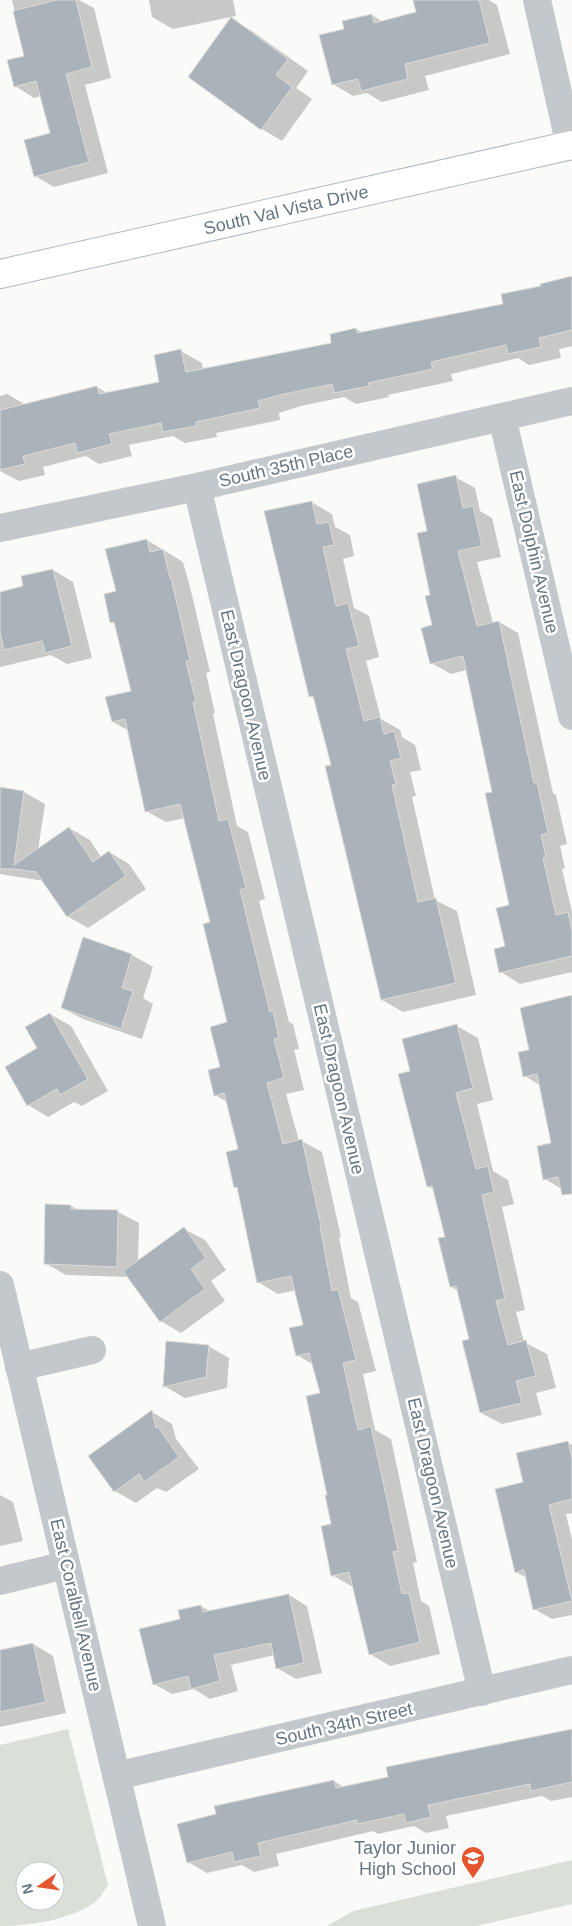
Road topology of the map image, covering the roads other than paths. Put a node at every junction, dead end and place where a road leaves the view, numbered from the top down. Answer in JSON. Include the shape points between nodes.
{"nodes":[{"id":1,"x":537,"y":0,"type":"edge"},
{"id":2,"x":571,"y":145,"type":"edge"},
{"id":3,"x":0,"y":274,"type":"edge"},
{"id":4,"x":572,"y":401,"type":"edge"},
{"id":5,"x":502,"y":417,"type":"junction"},
{"id":6,"x":197,"y":486,"type":"junction"},
{"id":7,"x":0,"y":528,"type":"edge"},
{"id":8,"x":572,"y":716,"type":"edge"},
{"id":9,"x":0,"y":1285,"type":"edge"},
{"id":10,"x":92,"y":1350,"type":"dead end"},
{"id":11,"x":19,"y":1367,"type":"junction"},
{"id":12,"x":66,"y":1564,"type":"junction"},
{"id":13,"x":0,"y":1581,"type":"edge"},
{"id":14,"x":572,"y":1670,"type":"edge"},
{"id":15,"x":482,"y":1692,"type":"junction"},
{"id":16,"x":116,"y":1776,"type":"junction"},
{"id":17,"x":151,"y":1926,"type":"edge"}],
"edges":[{"from":1,"to":2,"type":"street"},
{"from":2,"to":3,"type":"main road","name":"South Val Vista Drive"},
{"from":4,"to":5,"type":"street","name":"South 35th Place"},
{"from":5,"to":6,"type":"street","name":"South 35th Place"},
{"from":5,"to":8,"type":"street","name":"East Dolphin Avenue"},
{"from":6,"to":7,"type":"street","name":"South 35th Place"},
{"from":6,"to":15,"type":"street","name":"East Dragoon Avenue"},
{"from":9,"to":11,"type":"street","name":"East Coralbell Avenue"},
{"from":10,"to":11,"type":"street"},
{"from":11,"to":12,"type":"street","name":"East Coralbell Avenue"},
{"from":12,"to":13,"type":"street"},
{"from":12,"to":16,"type":"street","name":"East Coralbell Avenue"},
{"from":14,"to":15,"type":"street","name":"South 34th Street"},
{"from":15,"to":16,"type":"street","name":"South 34th Street"},
{"from":16,"to":17,"type":"street","name":"East Coralbell Avenue"}]}
